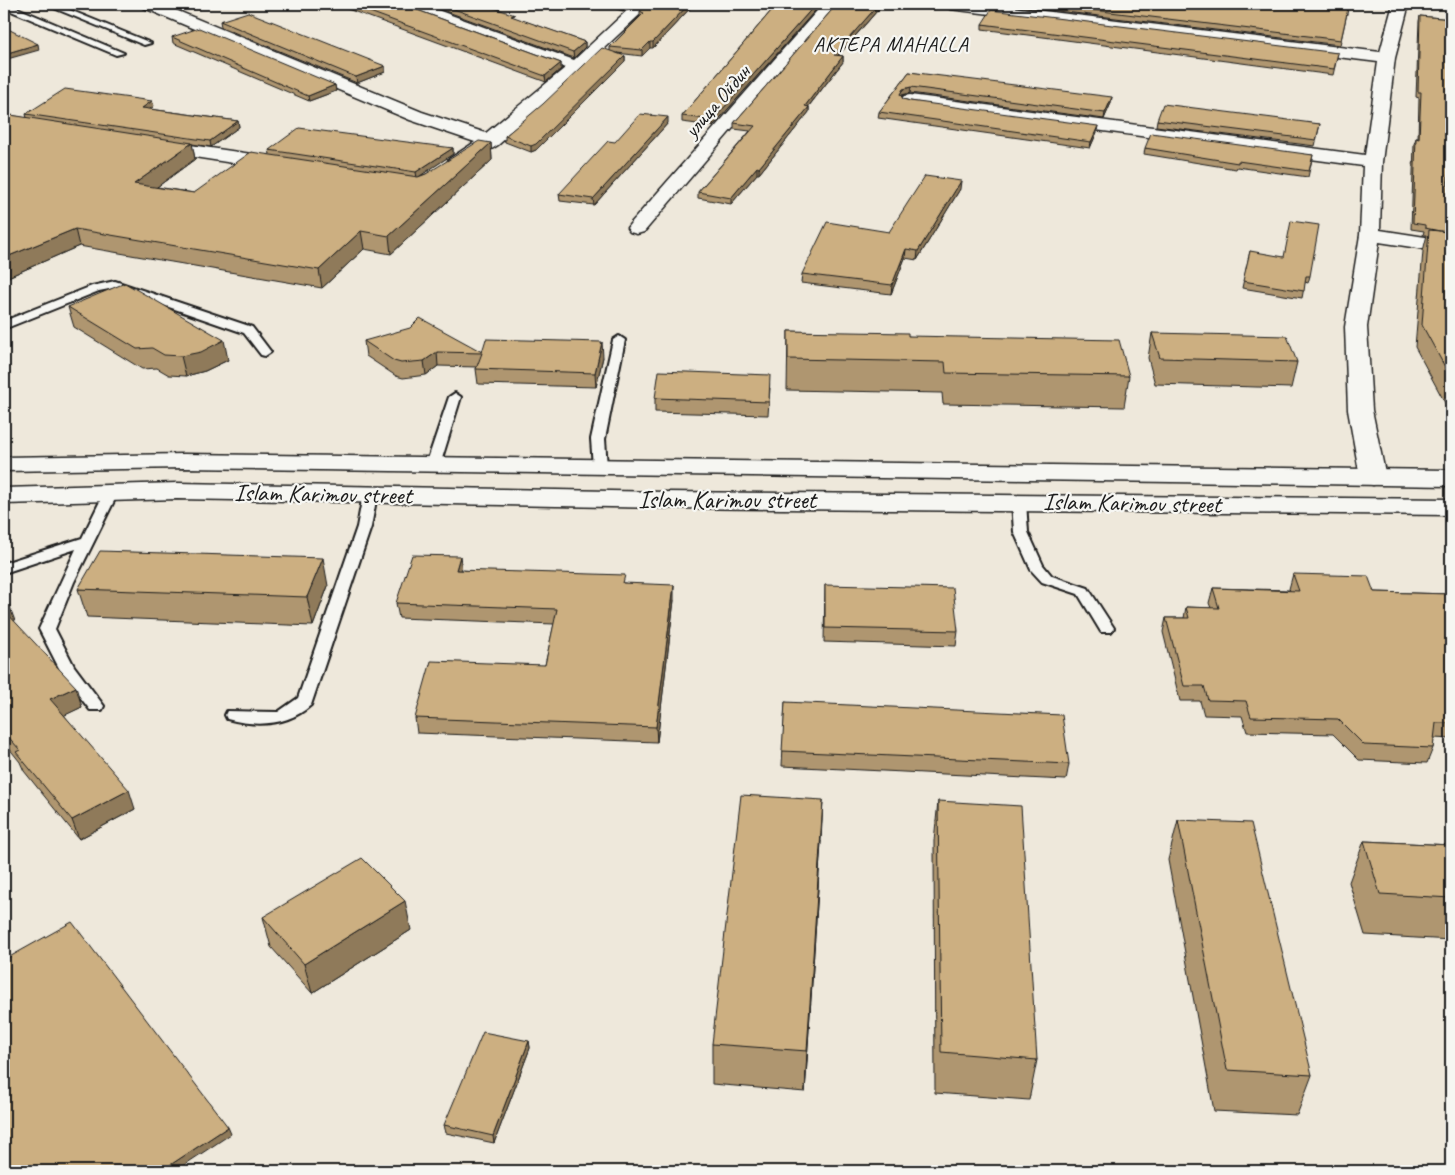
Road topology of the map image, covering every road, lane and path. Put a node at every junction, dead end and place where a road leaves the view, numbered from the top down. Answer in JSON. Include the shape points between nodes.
{"nodes":[{"id":1,"x":48,"y":4,"type":"edge"},
{"id":2,"x":148,"y":4,"type":"edge"},
{"id":3,"x":407,"y":4,"type":"edge"},
{"id":4,"x":643,"y":4,"type":"edge"},
{"id":5,"x":831,"y":4,"type":"edge"},
{"id":6,"x":950,"y":4,"type":"edge"},
{"id":7,"x":1401,"y":4,"type":"edge"},
{"id":8,"x":4,"y":5,"type":"edge"},
{"id":9,"x":146,"y":43,"type":"dead end"},
{"id":10,"x":119,"y":53,"type":"dead end"},
{"id":11,"x":1387,"y":58,"type":"junction"},
{"id":12,"x":575,"y":66,"type":"junction"},
{"id":13,"x":910,"y":100,"type":"edge"},
{"id":14,"x":491,"y":141,"type":"junction"},
{"id":15,"x":140,"y":143,"type":"edge"},
{"id":16,"x":1373,"y":162,"type":"junction"},
{"id":17,"x":295,"y":166,"type":"edge"},
{"id":18,"x":444,"y":171,"type":"edge"},
{"id":19,"x":637,"y":228,"type":"dead end"},
{"id":20,"x":1370,"y":235,"type":"junction"},
{"id":21,"x":1451,"y":247,"type":"edge"},
{"id":22,"x":4,"y":325,"type":"edge"},
{"id":23,"x":619,"y":340,"type":"dead end"},
{"id":24,"x":264,"y":352,"type":"dead end"},
{"id":25,"x":455,"y":396,"type":"dead end"},
{"id":26,"x":4,"y":464,"type":"edge"},
{"id":27,"x":433,"y":465,"type":"junction"},
{"id":28,"x":600,"y":467,"type":"junction"},
{"id":29,"x":653,"y":468,"type":"junction"},
{"id":30,"x":1373,"y":477,"type":"junction"},
{"id":31,"x":1451,"y":478,"type":"edge"},
{"id":32,"x":111,"y":493,"type":"junction"},
{"id":33,"x":370,"y":495,"type":"junction"},
{"id":34,"x":4,"y":496,"type":"edge"},
{"id":35,"x":654,"y":500,"type":"junction"},
{"id":36,"x":1019,"y":502,"type":"junction"},
{"id":37,"x":1451,"y":507,"type":"edge"},
{"id":38,"x":86,"y":541,"type":"junction"},
{"id":39,"x":4,"y":568,"type":"edge"},
{"id":40,"x":1106,"y":628,"type":"dead end"},
{"id":41,"x":96,"y":706,"type":"dead end"},
{"id":42,"x":233,"y":715,"type":"dead end"}],
"edges":[{"from":1,"to":9,"type":"lane"},
{"from":2,"to":14,"type":"street","via":[[416,116]]},
{"from":3,"to":12,"type":"street"},
{"from":4,"to":12,"type":"street"},
{"from":5,"to":19,"type":"street","name":"улица Ойдин"},
{"from":6,"to":11,"type":"street"},
{"from":7,"to":11,"type":"street"},
{"from":8,"to":10,"type":"lane"},
{"from":11,"to":16,"type":"street"},
{"from":12,"to":14,"type":"street"},
{"from":13,"to":16,"type":"street"},
{"from":14,"to":18,"type":"street"},
{"from":15,"to":17,"type":"street"},
{"from":16,"to":20,"type":"street"},
{"from":20,"to":21,"type":"street"},
{"from":20,"to":30,"type":"street","via":[[1356,327],[1360,410]]},
{"from":22,"to":24,"type":"lane","via":[[96,288],[115,284],[248,330]]},
{"from":23,"to":28,"type":"lane","via":[[598,439]]},
{"from":25,"to":27,"type":"lane"},
{"from":26,"to":27,"type":"street","name":"Islam Karimov street","via":[[184,461]]},
{"from":27,"to":28,"type":"street","name":"Islam Karimov street"},
{"from":28,"to":29,"type":"street","name":"Islam Karimov street"},
{"from":29,"to":30,"type":"street","name":"Islam Karimov street"},
{"from":29,"to":35,"type":"street"},
{"from":30,"to":31,"type":"street","name":"Islam Karimov street"},
{"from":32,"to":33,"type":"street","name":"Islam Karimov street","via":[[178,491]]},
{"from":32,"to":34,"type":"street","name":"Islam Karimov street"},
{"from":32,"to":38,"type":"lane"},
{"from":33,"to":35,"type":"street","name":"Islam Karimov street"},
{"from":33,"to":42,"type":"lane","via":[[361,536],[305,701],[296,711],[282,718]]},
{"from":35,"to":36,"type":"street","name":"Islam Karimov street"},
{"from":36,"to":37,"type":"street","name":"Islam Karimov street"},
{"from":36,"to":40,"type":"lane","via":[[1021,532],[1036,567],[1047,579],[1083,591]]},
{"from":38,"to":39,"type":"lane"},
{"from":38,"to":41,"type":"lane","via":[[47,630],[67,668]]}]}
